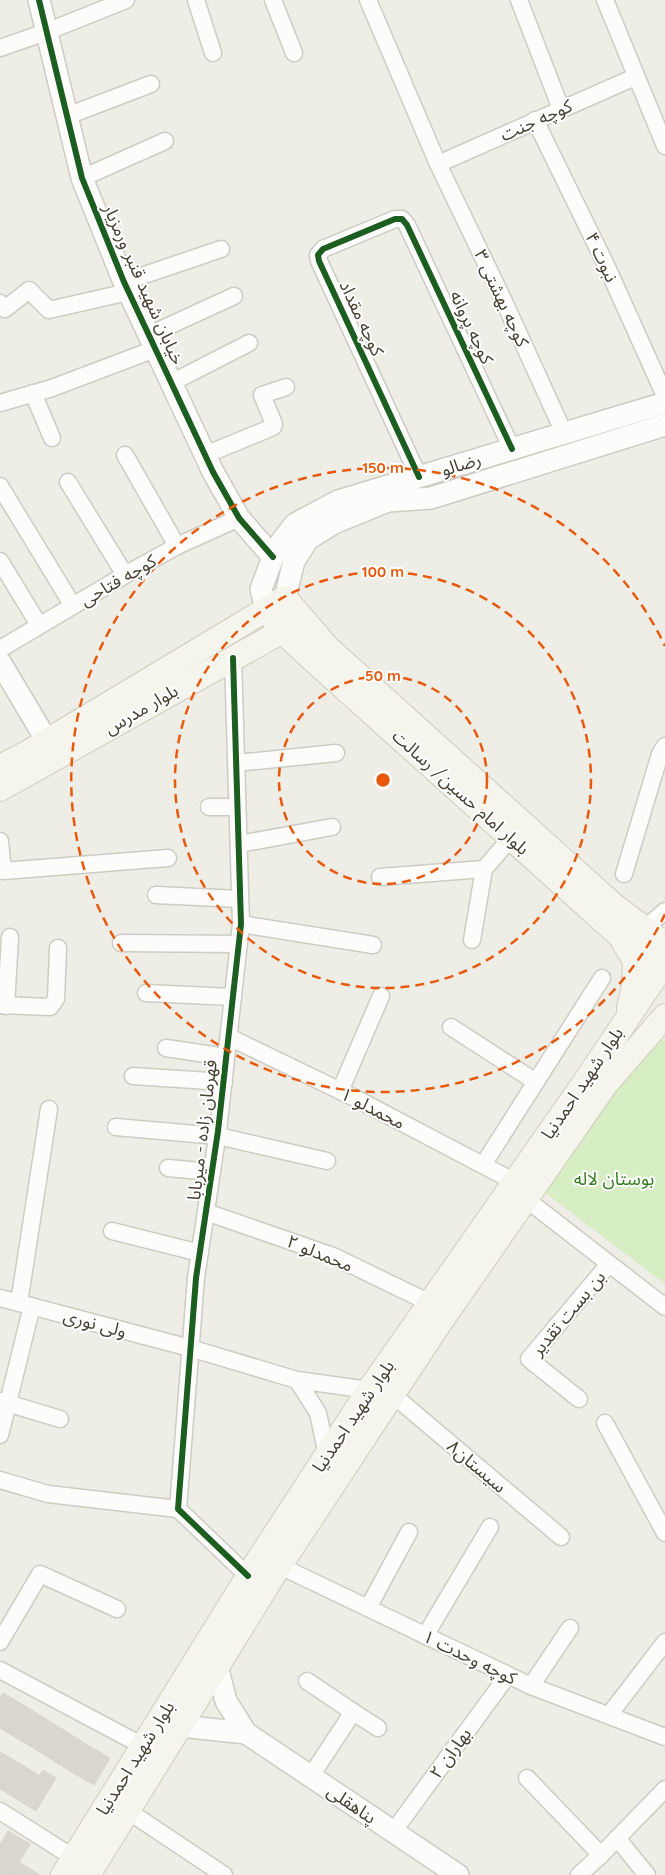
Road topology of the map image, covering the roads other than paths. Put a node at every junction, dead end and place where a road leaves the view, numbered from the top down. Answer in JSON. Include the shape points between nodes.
{"nodes":[{"id":1,"x":39,"y":0,"type":"edge"},
{"id":2,"x":126,"y":0,"type":"edge"},
{"id":3,"x":196,"y":0,"type":"edge"},
{"id":4,"x":273,"y":0,"type":"edge"},
{"id":5,"x":368,"y":0,"type":"edge"},
{"id":6,"x":519,"y":0,"type":"edge"},
{"id":7,"x":605,"y":0,"type":"edge"},
{"id":8,"x":46,"y":32,"type":"junction"},
{"id":9,"x":0,"y":48,"type":"edge"},
{"id":10,"x":294,"y":53,"type":"dead end"},
{"id":11,"x":213,"y":54,"type":"dead end"},
{"id":12,"x":635,"y":77,"type":"junction"},
{"id":13,"x":151,"y":84,"type":"dead end"},
{"id":14,"x":561,"y":109,"type":"junction"},
{"id":15,"x":67,"y":116,"type":"junction"},
{"id":16,"x":535,"y":120,"type":"junction"},
{"id":17,"x":165,"y":141,"type":"dead end"},
{"id":18,"x":665,"y":146,"type":"edge"},
{"id":19,"x":438,"y":164,"type":"junction"},
{"id":20,"x":82,"y":178,"type":"junction"},
{"id":21,"x":402,"y":219,"type":"joint"},
{"id":22,"x":221,"y":249,"type":"dead end"},
{"id":23,"x":126,"y":287,"type":"junction"},
{"id":24,"x":234,"y":296,"type":"dead end"},
{"id":25,"x":0,"y":303,"type":"edge"},
{"id":26,"x":152,"y":342,"type":"junction"},
{"id":27,"x":249,"y":343,"type":"dead end"},
{"id":28,"x":171,"y":382,"type":"junction"},
{"id":29,"x":286,"y":387,"type":"dead end"},
{"id":30,"x":33,"y":393,"type":"junction"},
{"id":31,"x":665,"y":396,"type":"edge"},
{"id":32,"x":0,"y":403,"type":"edge"},
{"id":33,"x":665,"y":403,"type":"edge"},
{"id":34,"x":665,"y":425,"type":"edge"},
{"id":35,"x":564,"y":433,"type":"junction"},
{"id":36,"x":52,"y":438,"type":"dead end"},
{"id":37,"x":512,"y":448,"type":"junction"},
{"id":38,"x":125,"y":455,"type":"dead end"},
{"id":39,"x":205,"y":455,"type":"junction"},
{"id":40,"x":418,"y":477,"type":"junction"},
{"id":41,"x":68,"y":482,"type":"dead end"},
{"id":42,"x":0,"y":486,"type":"edge"},
{"id":43,"x":239,"y":518,"type":"junction"},
{"id":44,"x":177,"y":546,"type":"junction"},
{"id":45,"x":273,"y":557,"type":"junction"},
{"id":46,"x":0,"y":561,"type":"edge"},
{"id":47,"x":125,"y":575,"type":"junction"},
{"id":48,"x":275,"y":603,"type":"junction"},
{"id":49,"x":73,"y":606,"type":"junction"},
{"id":50,"x":40,"y":625,"type":"junction"},
{"id":51,"x":292,"y":625,"type":"junction"},
{"id":52,"x":0,"y":648,"type":"edge"},
{"id":53,"x":233,"y":658,"type":"junction"},
{"id":54,"x":0,"y":662,"type":"edge"},
{"id":55,"x":47,"y":741,"type":"junction"},
{"id":56,"x":665,"y":746,"type":"edge"},
{"id":57,"x":336,"y":753,"type":"dead end"},
{"id":58,"x":236,"y":763,"type":"junction"},
{"id":59,"x":0,"y":767,"type":"edge"},
{"id":60,"x":0,"y":789,"type":"edge"},
{"id":61,"x":237,"y":806,"type":"junction"},
{"id":62,"x":209,"y":807,"type":"dead end"},
{"id":63,"x":332,"y":827,"type":"dead end"},
{"id":64,"x":512,"y":837,"type":"junction"},
{"id":65,"x":0,"y":842,"type":"edge"},
{"id":66,"x":239,"y":844,"type":"junction"},
{"id":67,"x":168,"y":858,"type":"dead end"},
{"id":68,"x":484,"y":869,"type":"junction"},
{"id":69,"x":624,"y":874,"type":"dead end"},
{"id":70,"x":380,"y":877,"type":"dead end"},
{"id":71,"x":156,"y":895,"type":"dead end"},
{"id":72,"x":240,"y":899,"type":"junction"},
{"id":73,"x":665,"y":911,"type":"edge"},
{"id":74,"x":241,"y":924,"type":"junction"},
{"id":75,"x":644,"y":929,"type":"junction"},
{"id":76,"x":620,"y":935,"type":"junction"},
{"id":77,"x":10,"y":937,"type":"dead end"},
{"id":78,"x":472,"y":940,"type":"dead end"},
{"id":79,"x":121,"y":943,"type":"dead end"},
{"id":80,"x":239,"y":944,"type":"junction"},
{"id":81,"x":665,"y":944,"type":"edge"},
{"id":82,"x":373,"y":945,"type":"dead end"},
{"id":83,"x":58,"y":948,"type":"dead end"},
{"id":84,"x":663,"y":968,"type":"edge"},
{"id":85,"x":602,"y":978,"type":"dead end"},
{"id":86,"x":146,"y":994,"type":"dead end"},
{"id":87,"x":381,"y":996,"type":"dead end"},
{"id":88,"x":233,"y":997,"type":"junction"},
{"id":89,"x":3,"y":1005,"type":"edge"},
{"id":90,"x":626,"y":1018,"type":"junction"},
{"id":91,"x":660,"y":1025,"type":"edge"},
{"id":92,"x":451,"y":1026,"type":"dead end"},
{"id":93,"x":229,"y":1038,"type":"junction"},
{"id":94,"x":166,"y":1048,"type":"dead end"},
{"id":95,"x":226,"y":1057,"type":"junction"},
{"id":96,"x":133,"y":1076,"type":"dead end"},
{"id":97,"x":224,"y":1082,"type":"junction"},
{"id":98,"x":536,"y":1082,"type":"junction"},
{"id":99,"x":340,"y":1091,"type":"junction"},
{"id":100,"x":49,"y":1108,"type":"dead end"},
{"id":101,"x":116,"y":1127,"type":"dead end"},
{"id":102,"x":218,"y":1136,"type":"junction"},
{"id":103,"x":327,"y":1161,"type":"dead end"},
{"id":104,"x":483,"y":1165,"type":"junction"},
{"id":105,"x":168,"y":1168,"type":"dead end"},
{"id":106,"x":212,"y":1172,"type":"junction"},
{"id":107,"x":520,"y":1190,"type":"junction"},
{"id":108,"x":206,"y":1212,"type":"junction"},
{"id":109,"x":112,"y":1231,"type":"dead end"},
{"id":110,"x":200,"y":1253,"type":"junction"},
{"id":111,"x":609,"y":1264,"type":"junction"},
{"id":112,"x":0,"y":1298,"type":"edge"},
{"id":113,"x":430,"y":1303,"type":"junction"},
{"id":114,"x":25,"y":1304,"type":"junction"},
{"id":115,"x":665,"y":1307,"type":"edge"},
{"id":116,"x":190,"y":1348,"type":"junction"},
{"id":117,"x":297,"y":1380,"type":"junction"},
{"id":118,"x":370,"y":1390,"type":"junction"},
{"id":119,"x":392,"y":1395,"type":"junction"},
{"id":120,"x":579,"y":1399,"type":"dead end"},
{"id":121,"x":3,"y":1402,"type":"edge"},
{"id":122,"x":60,"y":1419,"type":"dead end"},
{"id":123,"x":605,"y":1423,"type":"dead end"},
{"id":124,"x":0,"y":1435,"type":"edge"},
{"id":125,"x":327,"y":1454,"type":"junction"},
{"id":126,"x":0,"y":1480,"type":"edge"},
{"id":127,"x":178,"y":1509,"type":"junction"},
{"id":128,"x":490,"y":1527,"type":"dead end"},
{"id":129,"x":409,"y":1532,"type":"dead end"},
{"id":130,"x":665,"y":1533,"type":"edge"},
{"id":131,"x":561,"y":1537,"type":"dead end"},
{"id":132,"x":280,"y":1566,"type":"junction"},
{"id":133,"x":248,"y":1576,"type":"junction"},
{"id":134,"x":368,"y":1608,"type":"junction"},
{"id":135,"x":117,"y":1609,"type":"dead end"},
{"id":136,"x":570,"y":1628,"type":"dead end"},
{"id":137,"x":426,"y":1636,"type":"junction"},
{"id":138,"x":0,"y":1642,"type":"edge"},
{"id":139,"x":665,"y":1642,"type":"edge"},
{"id":140,"x":218,"y":1666,"type":"junction"},
{"id":141,"x":0,"y":1670,"type":"edge"},
{"id":142,"x":508,"y":1675,"type":"junction"},
{"id":143,"x":307,"y":1680,"type":"dead end"},
{"id":144,"x":531,"y":1686,"type":"junction"},
{"id":145,"x":354,"y":1712,"type":"junction"},
{"id":146,"x":609,"y":1715,"type":"junction"},
{"id":147,"x":180,"y":1726,"type":"junction"},
{"id":148,"x":378,"y":1728,"type":"dead end"},
{"id":149,"x":246,"y":1733,"type":"junction"},
{"id":150,"x":665,"y":1738,"type":"edge"},
{"id":151,"x":143,"y":1746,"type":"junction"},
{"id":152,"x":310,"y":1776,"type":"junction"},
{"id":153,"x":527,"y":1778,"type":"dead end"},
{"id":154,"x":665,"y":1788,"type":"edge"},
{"id":155,"x":0,"y":1811,"type":"edge"},
{"id":156,"x":128,"y":1811,"type":"junction"},
{"id":157,"x":393,"y":1832,"type":"junction"},
{"id":158,"x":617,"y":1838,"type":"junction"},
{"id":159,"x":601,"y":1855,"type":"junction"},
{"id":160,"x":75,"y":1869,"type":"edge"},
{"id":161,"x":224,"y":1875,"type":"edge"},
{"id":162,"x":458,"y":1875,"type":"edge"},
{"id":163,"x":579,"y":1875,"type":"edge"},
{"id":164,"x":647,"y":1875,"type":"edge"}],
"edges":[{"from":1,"to":8,"type":"street","name":"خیابان شهید قنبر ورمزیار"},
{"from":2,"to":8,"type":"street"},
{"from":3,"to":11,"type":"street"},
{"from":4,"to":10,"type":"street"},
{"from":5,"to":19,"type":"street","name":"کوچه بهشتی ۳"},
{"from":6,"to":14,"type":"street"},
{"from":7,"to":12,"type":"street"},
{"from":8,"to":9,"type":"street"},
{"from":8,"to":15,"type":"street","name":"خیابان شهید قنبر ورمزیار"},
{"from":12,"to":14,"type":"street","name":"کوچه جنت"},
{"from":12,"to":18,"type":"street"},
{"from":13,"to":15,"type":"street"},
{"from":14,"to":16,"type":"street","name":"کوچه جنت"},
{"from":15,"to":20,"type":"street","name":"خیابان شهید قنبر ورمزیار"},
{"from":16,"to":19,"type":"street","name":"کوچه جنت"},
{"from":16,"to":31,"type":"street","name":"نبوت ۴"},
{"from":17,"to":20,"type":"street"},
{"from":19,"to":35,"type":"street","name":"کوچه بهشتی ۳"},
{"from":20,"to":23,"type":"street","name":"خیابان شهید قنبر ورمزیار"},
{"from":21,"to":37,"type":"street","name":"کوچه پروانه"},
{"from":21,"to":40,"type":"street","name":"کوچه مقداد","via":[[323,249],[318,255]]},
{"from":22,"to":23,"type":"street"},
{"from":23,"to":25,"type":"street","via":[[49,310],[29,290],[5,309]]},
{"from":23,"to":26,"type":"street","name":"خیابان شهید قنبر ورمزیار"},
{"from":24,"to":26,"type":"street"},
{"from":26,"to":28,"type":"street","name":"خیابان شهید قنبر ورمزیار"},
{"from":26,"to":30,"type":"street"},
{"from":27,"to":28,"type":"street"},
{"from":28,"to":39,"type":"street","name":"خیابان شهید قنبر ورمزیار"},
{"from":29,"to":39,"type":"street","via":[[262,395],[273,427]]},
{"from":30,"to":32,"type":"street"},
{"from":30,"to":36,"type":"street"},
{"from":33,"to":35,"type":"street","name":"رضالو"},
{"from":34,"to":48,"type":"street","name":"رضالو","via":[[431,498],[388,501],[334,523],[308,539]]},
{"from":35,"to":37,"type":"street","name":"رضالو"},
{"from":37,"to":40,"type":"street","name":"رضالو"},
{"from":38,"to":44,"type":"street"},
{"from":39,"to":43,"type":"street","name":"خیابان شهید قنبر ورمزیار"},
{"from":40,"to":45,"type":"street","name":"رضالو","via":[[338,501],[295,524]]},
{"from":41,"to":47,"type":"street"},
{"from":42,"to":49,"type":"street"},
{"from":43,"to":44,"type":"street","name":"کوچه فتاحی"},
{"from":43,"to":45,"type":"street","name":"خیابان شهید قنبر ورمزیار"},
{"from":44,"to":47,"type":"street","name":"کوچه فتاحی"},
{"from":45,"to":48,"type":"street","name":"رضالو","via":[[261,590]]},
{"from":46,"to":50,"type":"street"},
{"from":47,"to":49,"type":"street","name":"کوچه فتاحی"},
{"from":48,"to":51,"type":"main road","name":"بلوار امام حسین/ رسالت"},
{"from":48,"to":55,"type":"main road","name":"بلوار مدرس"},
{"from":49,"to":50,"type":"street","name":"کوچه فتاحی"},
{"from":50,"to":52,"type":"street","name":"کوچه فتاحی"},
{"from":51,"to":53,"type":"main road","name":"بلوار مدرس"},
{"from":51,"to":64,"type":"main road","name":"بلوار امام حسین/ رسالت","via":[[312,659]]},
{"from":51,"to":75,"type":"main road","name":"بلوار امام حسین/ رسالت","via":[[328,648],[605,898]]},
{"from":53,"to":58,"type":"street","name":"قهرمان زاده - میربابا"},
{"from":53,"to":60,"type":"main road","name":"بلوار مدرس"},
{"from":54,"to":55,"type":"street"},
{"from":55,"to":59,"type":"main road","name":"بلوار مدرس"},
{"from":56,"to":69,"type":"street"},
{"from":57,"to":58,"type":"street"},
{"from":58,"to":61,"type":"street","name":"قهرمان زاده - میربابا"},
{"from":61,"to":62,"type":"street"},
{"from":61,"to":66,"type":"street","name":"قهرمان زاده - میربابا"},
{"from":63,"to":66,"type":"street"},
{"from":64,"to":68,"type":"street"},
{"from":64,"to":76,"type":"main road","name":"بلوار امام حسین/ رسالت"},
{"from":65,"to":67,"type":"street","via":[[3,872]]},
{"from":66,"to":72,"type":"street","name":"قهرمان زاده - میربابا"},
{"from":68,"to":70,"type":"street"},
{"from":68,"to":78,"type":"street"},
{"from":71,"to":72,"type":"street"},
{"from":72,"to":74,"type":"street","name":"قهرمان زاده - میربابا"},
{"from":73,"to":75,"type":"street"},
{"from":74,"to":80,"type":"street","name":"قهرمان زاده - میربابا"},
{"from":74,"to":82,"type":"street"},
{"from":75,"to":81,"type":"main road","name":"بلوار امام حسین/ رسالت"},
{"from":76,"to":84,"type":"main road","name":"بلوار امام حسین/ رسالت"},
{"from":76,"to":90,"type":"main road","via":[[634,961],[634,986]]},
{"from":77,"to":89,"type":"street"},
{"from":79,"to":80,"type":"street"},
{"from":80,"to":88,"type":"street","name":"قهرمان زاده - میربابا"},
{"from":83,"to":89,"type":"street","via":[[56,999],[53,1004],[50,1007]]},
{"from":84,"to":90,"type":"main road","name":"بلوار شهید احمدنیا"},
{"from":85,"to":98,"type":"street"},
{"from":86,"to":88,"type":"street"},
{"from":87,"to":99,"type":"street"},
{"from":88,"to":93,"type":"street","name":"قهرمان زاده - میربابا"},
{"from":90,"to":107,"type":"main road","name":"بلوار شهید احمدنیا"},
{"from":91,"to":107,"type":"main road","name":"بلوار شهید احمدنیا","via":[[606,1084]]},
{"from":92,"to":98,"type":"street"},
{"from":93,"to":95,"type":"street","name":"قهرمان زاده - میربابا"},
{"from":93,"to":99,"type":"street","name":"محمدلو ۱"},
{"from":94,"to":95,"type":"street"},
{"from":95,"to":97,"type":"street","name":"قهرمان زاده - میربابا"},
{"from":96,"to":97,"type":"street"},
{"from":97,"to":102,"type":"street","name":"قهرمان زاده - میربابا"},
{"from":98,"to":104,"type":"street"},
{"from":99,"to":104,"type":"street","name":"محمدلو ۱"},
{"from":100,"to":114,"type":"street"},
{"from":101,"to":102,"type":"street"},
{"from":102,"to":103,"type":"street"},
{"from":102,"to":106,"type":"street","name":"قهرمان زاده - میربابا"},
{"from":104,"to":107,"type":"street","name":"محمدلو ۱"},
{"from":105,"to":106,"type":"street"},
{"from":106,"to":108,"type":"street","name":"قهرمان زاده - میربابا"},
{"from":107,"to":111,"type":"street","name":"محمدلو ۱"},
{"from":107,"to":113,"type":"main road","name":"بلوار شهید احمدنیا"},
{"from":107,"to":119,"type":"main road","name":"بلوار شهید احمدنیا"},
{"from":108,"to":110,"type":"street","name":"قهرمان زاده - میربابا"},
{"from":108,"to":113,"type":"street","name":"محمدلو ۲","via":[[333,1256]]},
{"from":109,"to":110,"type":"street"},
{"from":110,"to":116,"type":"street","name":"قهرمان زاده - میربابا"},
{"from":111,"to":115,"type":"street","name":"محمدلو ۱"},
{"from":111,"to":120,"type":"street","name":"بن بست تقدیر","via":[[529,1359]]},
{"from":112,"to":114,"type":"street","name":"ولی نوری"},
{"from":113,"to":118,"type":"main road","name":"بلوار شهید احمدنیا"},
{"from":114,"to":116,"type":"street","name":"ولی نوری"},
{"from":114,"to":121,"type":"street"},
{"from":116,"to":117,"type":"street","name":"ولی نوری"},
{"from":116,"to":127,"type":"street","name":"قهرمان زاده - میربابا"},
{"from":117,"to":118,"type":"street","name":"ولی نوری"},
{"from":117,"to":125,"type":"street","via":[[318,1413]]},
{"from":118,"to":125,"type":"main road","name":"بلوار شهید احمدنیا"},
{"from":119,"to":131,"type":"street","name":"سیستان۸"},
{"from":119,"to":132,"type":"main road","name":"بلوار شهید احمدنیا"},
{"from":121,"to":122,"type":"street"},
{"from":121,"to":124,"type":"street"},
{"from":123,"to":130,"type":"street"},
{"from":125,"to":133,"type":"main road","name":"بلوار شهید احمدنیا"},
{"from":126,"to":127,"type":"street","via":[[48,1494]]},
{"from":127,"to":133,"type":"street"},
{"from":128,"to":137,"type":"street"},
{"from":129,"to":134,"type":"street"},
{"from":132,"to":134,"type":"street","name":"کوچه وحدت ۱"},
{"from":132,"to":140,"type":"main road","name":"بلوار شهید احمدنیا"},
{"from":133,"to":151,"type":"main road","name":"بلوار شهید احمدنیا"},
{"from":134,"to":137,"type":"street","name":"کوچه وحدت ۱"},
{"from":135,"to":138,"type":"street","via":[[40,1574]]},
{"from":136,"to":144,"type":"street"},
{"from":137,"to":142,"type":"street","name":"کوچه وحدت ۱"},
{"from":139,"to":146,"type":"street"},
{"from":140,"to":147,"type":"main road","name":"بلوار شهید احمدنیا"},
{"from":140,"to":149,"type":"street","name":"پناهقلی","via":[[226,1701]]},
{"from":141,"to":151,"type":"street"},
{"from":142,"to":144,"type":"street","name":"کوچه وحدت ۱"},
{"from":142,"to":157,"type":"street","name":"بهاران ۲"},
{"from":143,"to":145,"type":"street"},
{"from":144,"to":146,"type":"street","name":"کوچه وحدت ۱"},
{"from":145,"to":148,"type":"street"},
{"from":145,"to":152,"type":"street"},
{"from":146,"to":150,"type":"street","name":"کوچه وحدت ۱"},
{"from":147,"to":149,"type":"street","name":"پناهقلی"},
{"from":147,"to":156,"type":"main road","name":"بلوار شهید احمدنیا"},
{"from":149,"to":152,"type":"street","name":"پناهقلی"},
{"from":151,"to":160,"type":"main road","name":"بلوار شهید احمدنیا"},
{"from":152,"to":157,"type":"street","name":"پناهقلی"},
{"from":153,"to":159,"type":"street"},
{"from":154,"to":158,"type":"street"},
{"from":155,"to":160,"type":"street"},
{"from":156,"to":160,"type":"main road","name":"بلوار شهید احمدنیا"},
{"from":156,"to":161,"type":"street"},
{"from":157,"to":162,"type":"street","name":"پناهقلی"},
{"from":158,"to":159,"type":"street"},
{"from":158,"to":164,"type":"street"},
{"from":159,"to":163,"type":"street"}]}
